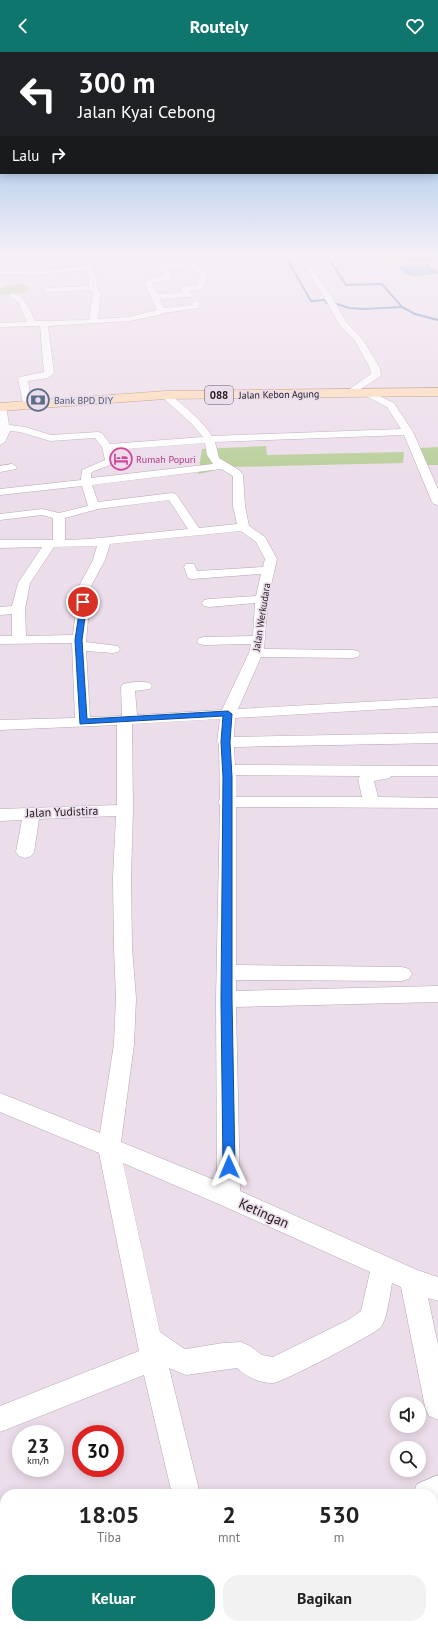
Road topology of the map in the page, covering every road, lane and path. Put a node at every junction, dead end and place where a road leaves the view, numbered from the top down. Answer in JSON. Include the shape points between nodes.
{"nodes":[{"id":1,"x":44,"y":328,"type":"edge"},
{"id":2,"x":347,"y":328,"type":"edge"},
{"id":3,"x":438,"y":392,"type":"edge"},
{"id":4,"x":349,"y":393,"type":"junction"},
{"id":5,"x":367,"y":393,"type":"junction"},
{"id":6,"x":165,"y":395,"type":"junction"},
{"id":7,"x":27,"y":405,"type":"junction"},
{"id":8,"x":1,"y":406,"type":"edge"},
{"id":9,"x":5,"y":427,"type":"junction"},
{"id":10,"x":408,"y":432,"type":"junction"},
{"id":11,"x":209,"y":440,"type":"junction"},
{"id":12,"x":0,"y":442,"type":"edge"},
{"id":13,"x":107,"y":447,"type":"junction"},
{"id":14,"x":221,"y":466,"type":"junction"},
{"id":15,"x":12,"y":468,"type":"dead end"},
{"id":16,"x":0,"y":469,"type":"edge"},
{"id":17,"x":86,"y":483,"type":"junction"},
{"id":18,"x":0,"y":492,"type":"edge"},
{"id":19,"x":438,"y":502,"type":"edge"},
{"id":20,"x":94,"y":506,"type":"junction"},
{"id":21,"x":59,"y":516,"type":"junction"},
{"id":22,"x":0,"y":517,"type":"edge"},
{"id":23,"x":242,"y":527,"type":"junction"},
{"id":24,"x":196,"y":532,"type":"junction"},
{"id":25,"x":105,"y":541,"type":"junction"},
{"id":26,"x":0,"y":544,"type":"edge"},
{"id":27,"x":55,"y":544,"type":"junction"},
{"id":28,"x":190,"y":567,"type":"dead end"},
{"id":29,"x":269,"y":570,"type":"junction"},
{"id":30,"x":262,"y":599,"type":"junction"},
{"id":31,"x":208,"y":603,"type":"dead end"},
{"id":32,"x":18,"y":609,"type":"junction"},
{"id":33,"x":0,"y":611,"type":"edge"},
{"id":34,"x":19,"y":639,"type":"junction"},
{"id":35,"x":204,"y":641,"type":"dead end"},
{"id":36,"x":79,"y":643,"type":"junction"},
{"id":37,"x":1,"y":644,"type":"edge"},
{"id":38,"x":258,"y":646,"type":"junction"},
{"id":39,"x":112,"y":649,"type":"dead end"},
{"id":40,"x":353,"y":654,"type":"dead end"},
{"id":41,"x":145,"y":686,"type":"dead end"},
{"id":42,"x":438,"y":702,"type":"edge"},
{"id":43,"x":228,"y":714,"type":"junction"},
{"id":44,"x":127,"y":720,"type":"junction"},
{"id":45,"x":83,"y":722,"type":"junction"},
{"id":46,"x":0,"y":725,"type":"edge"},
{"id":47,"x":438,"y":738,"type":"edge"},
{"id":48,"x":226,"y":742,"type":"junction"},
{"id":49,"x":227,"y":770,"type":"junction"},
{"id":50,"x":438,"y":771,"type":"edge"},
{"id":51,"x":438,"y":774,"type":"edge"},
{"id":52,"x":226,"y":802,"type":"junction"},
{"id":53,"x":371,"y":803,"type":"junction"},
{"id":54,"x":438,"y":803,"type":"edge"},
{"id":55,"x":125,"y":810,"type":"junction"},
{"id":56,"x":32,"y":813,"type":"junction"},
{"id":57,"x":0,"y":815,"type":"edge"},
{"id":58,"x":25,"y":852,"type":"dead end"},
{"id":59,"x":226,"y":972,"type":"junction"},
{"id":60,"x":402,"y":974,"type":"dead end"},
{"id":61,"x":438,"y":994,"type":"edge"},
{"id":62,"x":226,"y":999,"type":"junction"},
{"id":63,"x":0,"y":1102,"type":"edge"},
{"id":64,"x":109,"y":1149,"type":"junction"},
{"id":65,"x":229,"y":1197,"type":"junction"},
{"id":66,"x":384,"y":1266,"type":"junction"},
{"id":67,"x":412,"y":1280,"type":"junction"},
{"id":68,"x":438,"y":1289,"type":"edge"},
{"id":69,"x":151,"y":1349,"type":"junction"},
{"id":70,"x":438,"y":1407,"type":"edge"},
{"id":71,"x":0,"y":1419,"type":"edge"},
{"id":72,"x":185,"y":1489,"type":"edge"}],
"edges":[{"from":1,"to":7,"type":"street","via":[[49,373],[45,376],[23,379]]},
{"from":2,"to":4,"type":"street","via":[[359,340],[375,368],[376,375]]},
{"from":3,"to":5,"type":"main road","name":"Jalan Kebon Agung","number":"088"},
{"from":4,"to":5,"type":"main road","name":"Jalan Kebon Agung","number":"088"},
{"from":4,"to":6,"type":"main road","name":"Jalan Kebon Agung","number":"088"},
{"from":5,"to":10,"type":"street","via":[[391,405]]},
{"from":6,"to":7,"type":"main road","name":"Jalan Kebon Agung","number":"088"},
{"from":6,"to":11,"type":"street","via":[[202,428]]},
{"from":7,"to":8,"type":"main road","name":"Jalan Kebon Agung","number":"088"},
{"from":8,"to":9,"type":"street"},
{"from":9,"to":12,"type":"street"},
{"from":9,"to":13,"type":"street","via":[[50,438],[98,435]]},
{"from":10,"to":11,"type":"street","via":[[280,435]]},
{"from":10,"to":19,"type":"street"},
{"from":11,"to":13,"type":"street"},
{"from":11,"to":14,"type":"street","via":[[213,457]]},
{"from":13,"to":17,"type":"street","via":[[110,460],[88,470]]},
{"from":14,"to":17,"type":"street"},
{"from":14,"to":23,"type":"street","via":[[233,470],[238,475]]},
{"from":15,"to":16,"type":"street"},
{"from":17,"to":18,"type":"street"},
{"from":17,"to":20,"type":"street"},
{"from":20,"to":21,"type":"street","via":[[86,511]]},
{"from":20,"to":24,"type":"street","via":[[172,496]]},
{"from":21,"to":22,"type":"street","via":[[42,512]]},
{"from":21,"to":27,"type":"street"},
{"from":23,"to":24,"type":"street"},
{"from":23,"to":29,"type":"street","name":"Jalan Werkudara","via":[[261,540],[271,559]]},
{"from":24,"to":25,"type":"street"},
{"from":25,"to":27,"type":"street"},
{"from":25,"to":36,"type":"street","via":[[99,560],[85,586]]},
{"from":26,"to":27,"type":"street"},
{"from":27,"to":32,"type":"street","via":[[26,578]]},
{"from":28,"to":29,"type":"street","via":[[192,575]]},
{"from":29,"to":30,"type":"street","name":"Jalan Werkudara"},
{"from":30,"to":31,"type":"street"},
{"from":30,"to":38,"type":"street","name":"Jalan Werkudara"},
{"from":32,"to":33,"type":"street"},
{"from":32,"to":34,"type":"street"},
{"from":34,"to":36,"type":"street"},
{"from":34,"to":37,"type":"street"},
{"from":35,"to":38,"type":"street"},
{"from":36,"to":39,"type":"street"},
{"from":36,"to":45,"type":"street"},
{"from":38,"to":40,"type":"street"},
{"from":38,"to":43,"type":"street","name":"Jalan Werkudara"},
{"from":41,"to":44,"type":"street","via":[[128,687]]},
{"from":42,"to":43,"type":"street"},
{"from":43,"to":44,"type":"street"},
{"from":43,"to":48,"type":"street"},
{"from":44,"to":45,"type":"street"},
{"from":44,"to":55,"type":"street"},
{"from":45,"to":46,"type":"street"},
{"from":47,"to":48,"type":"street"},
{"from":48,"to":49,"type":"street"},
{"from":49,"to":50,"type":"street"},
{"from":49,"to":52,"type":"street"},
{"from":51,"to":53,"type":"street","via":[[368,776],[366,779]]},
{"from":52,"to":53,"type":"street"},
{"from":52,"to":59,"type":"street"},
{"from":53,"to":54,"type":"street"},
{"from":55,"to":56,"type":"street","name":"Jalan Yudistira"},
{"from":55,"to":64,"type":"street","via":[[122,877],[126,998],[124,1044]]},
{"from":56,"to":57,"type":"street","name":"Jalan Yudistira"},
{"from":56,"to":58,"type":"street"},
{"from":59,"to":60,"type":"street"},
{"from":59,"to":62,"type":"street"},
{"from":61,"to":62,"type":"street"},
{"from":62,"to":65,"type":"street"},
{"from":63,"to":64,"type":"street","name":"Ketingan"},
{"from":64,"to":65,"type":"street","name":"Ketingan"},
{"from":64,"to":69,"type":"street"},
{"from":65,"to":66,"type":"street","name":"Ketingan"},
{"from":66,"to":67,"type":"street","name":"Ketingan"},
{"from":66,"to":69,"type":"street","via":[[372,1318],[357,1329],[274,1370],[256,1367],[241,1355],[186,1362]]},
{"from":67,"to":68,"type":"street","name":"Ketingan"},
{"from":67,"to":70,"type":"street"},
{"from":69,"to":71,"type":"street"},
{"from":69,"to":72,"type":"street"}]}
